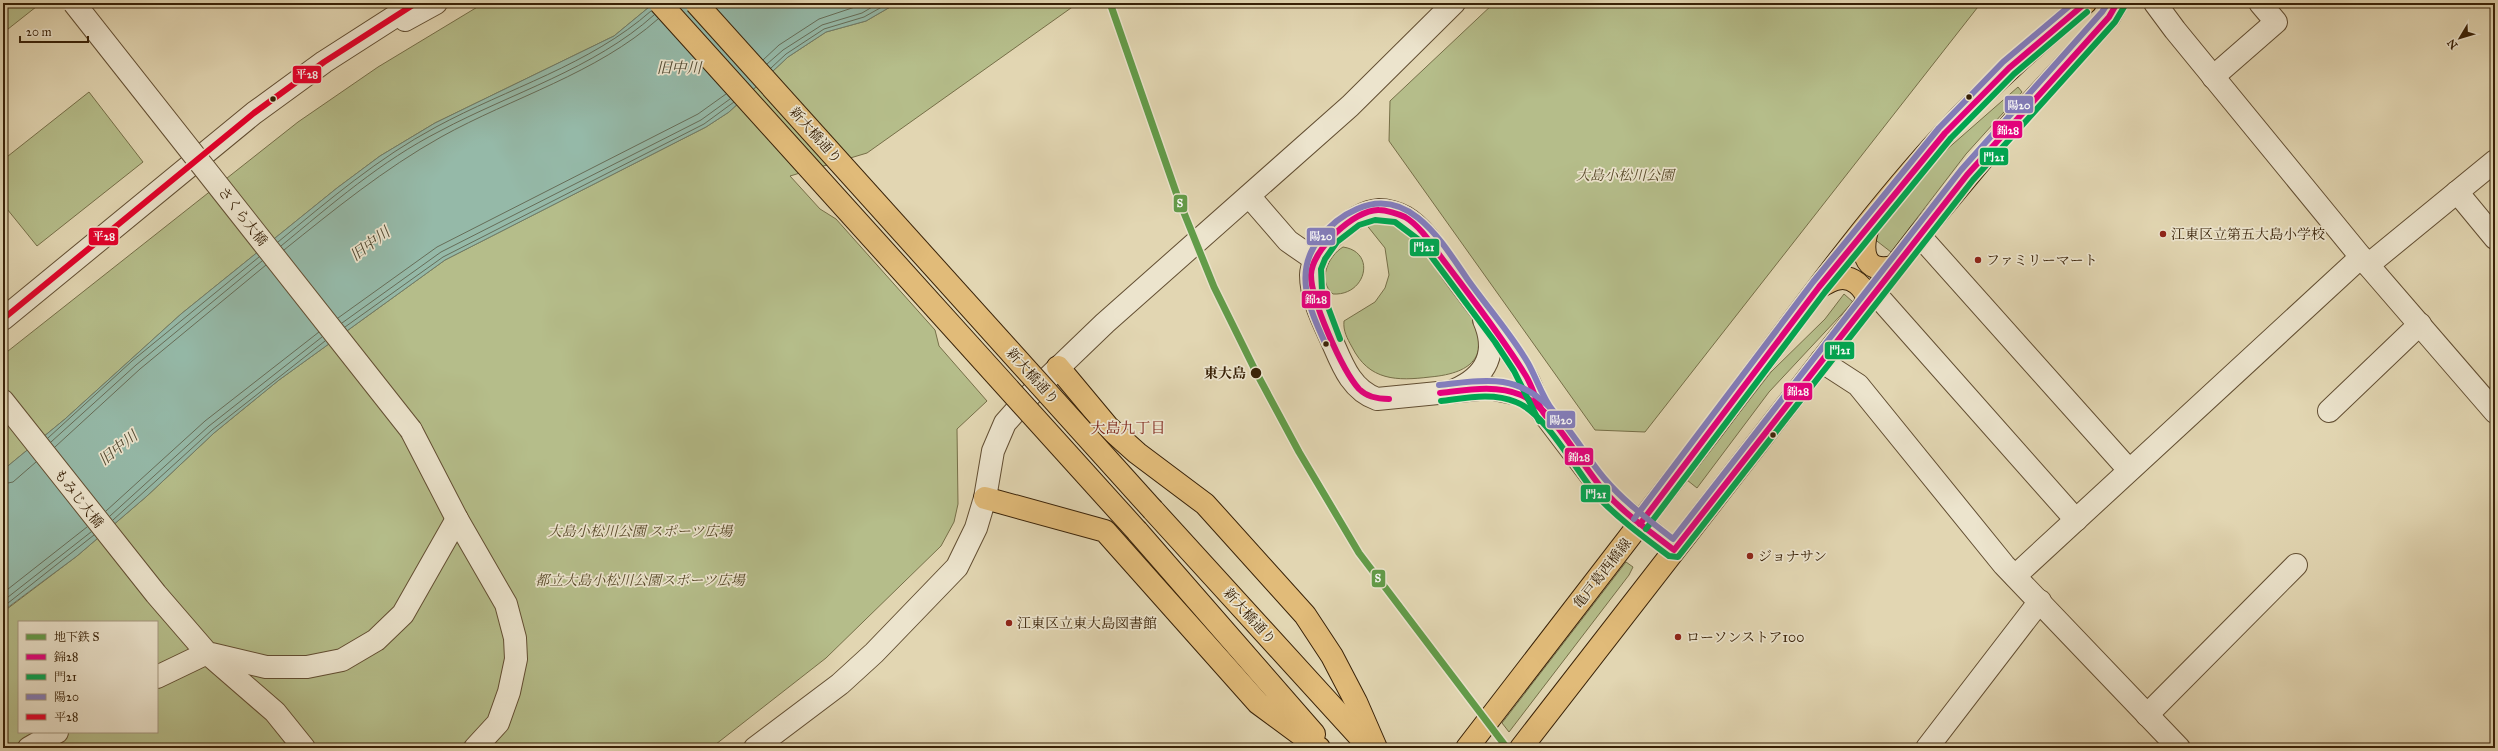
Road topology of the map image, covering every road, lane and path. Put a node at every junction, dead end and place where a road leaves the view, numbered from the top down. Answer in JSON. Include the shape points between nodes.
{"nodes":[{"id":1,"x":74,"y":3,"type":"edge"},
{"id":2,"x":416,"y":3,"type":"edge"},
{"id":3,"x":436,"y":3,"type":"edge"},
{"id":4,"x":660,"y":3,"type":"edge"},
{"id":5,"x":696,"y":3,"type":"edge"},
{"id":6,"x":1454,"y":3,"type":"edge"},
{"id":7,"x":2085,"y":3,"type":"edge"},
{"id":8,"x":2118,"y":3,"type":"edge"},
{"id":9,"x":2155,"y":3,"type":"edge"},
{"id":10,"x":2260,"y":3,"type":"edge"},
{"id":11,"x":324,"y":62,"type":"junction"},
{"id":12,"x":2213,"y":77,"type":"junction"},
{"id":13,"x":2495,"y":161,"type":"edge"},
{"id":14,"x":2457,"y":192,"type":"junction"},
{"id":15,"x":1249,"y":196,"type":"junction"},
{"id":16,"x":1868,"y":226,"type":"junction"},
{"id":17,"x":1919,"y":235,"type":"junction"},
{"id":18,"x":2495,"y":238,"type":"edge"},
{"id":19,"x":1314,"y":259,"type":"junction"},
{"id":20,"x":2365,"y":261,"type":"junction"},
{"id":21,"x":1893,"y":267,"type":"junction"},
{"id":22,"x":1819,"y":287,"type":"junction"},
{"id":23,"x":1871,"y":297,"type":"junction"},
{"id":24,"x":1479,"y":308,"type":"junction"},
{"id":25,"x":3,"y":319,"type":"edge"},
{"id":26,"x":2420,"y":324,"type":"junction"},
{"id":27,"x":1821,"y":361,"type":"junction"},
{"id":28,"x":1058,"y":366,"type":"junction"},
{"id":29,"x":1440,"y":393,"type":"junction"},
{"id":30,"x":3,"y":401,"type":"edge"},
{"id":31,"x":1538,"y":406,"type":"junction"},
{"id":32,"x":2329,"y":411,"type":"dead end"},
{"id":33,"x":2495,"y":412,"type":"edge"},
{"id":34,"x":2129,"y":470,"type":"junction"},
{"id":35,"x":985,"y":498,"type":"junction"},
{"id":36,"x":457,"y":519,"type":"junction"},
{"id":37,"x":2076,"y":520,"type":"junction"},
{"id":38,"x":1640,"y":524,"type":"junction"},
{"id":39,"x":1674,"y":550,"type":"junction"},
{"id":40,"x":2296,"y":565,"type":"dead end"},
{"id":41,"x":2015,"y":576,"type":"junction"},
{"id":42,"x":2040,"y":601,"type":"junction"},
{"id":43,"x":207,"y":653,"type":"junction"},
{"id":44,"x":158,"y":677,"type":"edge"},
{"id":45,"x":2147,"y":714,"type":"junction"},
{"id":46,"x":55,"y":733,"type":"edge"},
{"id":47,"x":760,"y":746,"type":"edge"},
{"id":48,"x":1525,"y":746,"type":"edge"},
{"id":49,"x":29,"y":748,"type":"edge"},
{"id":50,"x":304,"y":748,"type":"edge"},
{"id":51,"x":475,"y":748,"type":"edge"},
{"id":52,"x":1319,"y":748,"type":"edge"},
{"id":53,"x":1327,"y":748,"type":"edge"},
{"id":54,"x":1370,"y":748,"type":"edge"},
{"id":55,"x":1376,"y":748,"type":"edge"},
{"id":56,"x":1467,"y":748,"type":"edge"},
{"id":57,"x":1927,"y":748,"type":"edge"},
{"id":58,"x":2179,"y":748,"type":"edge"}],
"edges":[{"from":1,"to":36,"type":"street","name":"さくら大橋","bridge":true,"via":[[412,430]]},
{"from":2,"to":11,"type":"street"},
{"from":3,"to":11,"type":"street"},
{"from":4,"to":53,"type":"main road","name":"新大橋通り","bridge":true,"via":[[1137,531]]},
{"from":5,"to":54,"type":"main road","name":"新大橋通り","bridge":true},
{"from":6,"to":15,"type":"street","via":[[1355,101]]},
{"from":7,"to":16,"type":"main road","name":"亀戸葛西橋線","via":[[2009,68],[1975,102],[1941,138]]},
{"from":8,"to":17,"type":"main road","via":[[2109,17],[2014,121]]},
{"from":9,"to":12,"type":"street"},
{"from":10,"to":12,"type":"street","via":[[2276,22]]},
{"from":11,"to":25,"type":"street","via":[[254,113]]},
{"from":12,"to":20,"type":"street"},
{"from":13,"to":14,"type":"street"},
{"from":14,"to":18,"type":"street"},
{"from":14,"to":20,"type":"street"},
{"from":15,"to":19,"type":"street","via":[[1288,241]]},
{"from":15,"to":28,"type":"street"},
{"from":16,"to":21,"type":"main road","via":[[1863,242],[1866,257],[1875,267]]},
{"from":16,"to":22,"type":"main road","name":"亀戸葛西橋線"},
{"from":17,"to":21,"type":"main road"},
{"from":17,"to":34,"type":"street"},
{"from":19,"to":24,"type":"street","via":[[1326,243],[1354,218],[1378,210],[1392,212],[1405,217],[1424,235]]},
{"from":19,"to":29,"type":"street","via":[[1311,275],[1314,296],[1344,368],[1359,389],[1377,399]]},
{"from":20,"to":26,"type":"street"},
{"from":20,"to":34,"type":"street"},
{"from":21,"to":23,"type":"main road"},
{"from":22,"to":23,"type":"main road","via":[[1837,278],[1852,280]]},
{"from":22,"to":38,"type":"main road","name":"亀戸葛西橋線"},
{"from":23,"to":27,"type":"main road"},
{"from":23,"to":37,"type":"street"},
{"from":24,"to":29,"type":"street","via":[[1492,344],[1489,359],[1482,371],[1464,386]]},
{"from":24,"to":31,"type":"street","via":[[1520,365]]},
{"from":26,"to":32,"type":"street"},
{"from":26,"to":33,"type":"street"},
{"from":27,"to":39,"type":"main road"},
{"from":27,"to":41,"type":"street","via":[[1858,385]]},
{"from":28,"to":35,"type":"street","via":[[1005,423],[993,451]]},
{"from":28,"to":55,"type":"main road","via":[[1108,427],[1137,453],[1205,504],[1305,615],[1332,656]]},
{"from":29,"to":31,"type":"street","via":[[1499,388],[1523,395]]},
{"from":30,"to":43,"type":"street","name":"もみじ大橋","via":[[156,594]]},
{"from":31,"to":38,"type":"street","via":[[1598,485]]},
{"from":34,"to":37,"type":"street"},
{"from":35,"to":47,"type":"street","via":[[976,528],[957,567],[938,588],[840,684]]},
{"from":35,"to":52,"type":"main road","via":[[1106,531],[1258,703]]},
{"from":36,"to":43,"type":"street","via":[[403,614],[376,640],[342,660],[307,667],[266,667]]},
{"from":36,"to":51,"type":"street","name":"さくら大橋","via":[[506,604],[515,638],[516,659],[510,692],[498,723]]},
{"from":37,"to":41,"type":"street"},
{"from":38,"to":39,"type":"street"},
{"from":38,"to":56,"type":"main road","name":"亀戸葛西橋線"},
{"from":39,"to":48,"type":"main road"},
{"from":40,"to":45,"type":"street"},
{"from":41,"to":42,"type":"street"},
{"from":42,"to":45,"type":"street"},
{"from":42,"to":57,"type":"street"},
{"from":43,"to":44,"type":"street"},
{"from":43,"to":50,"type":"street","name":"もみじ大橋","via":[[275,712]]},
{"from":45,"to":58,"type":"street"},
{"from":46,"to":49,"type":"street"}]}
